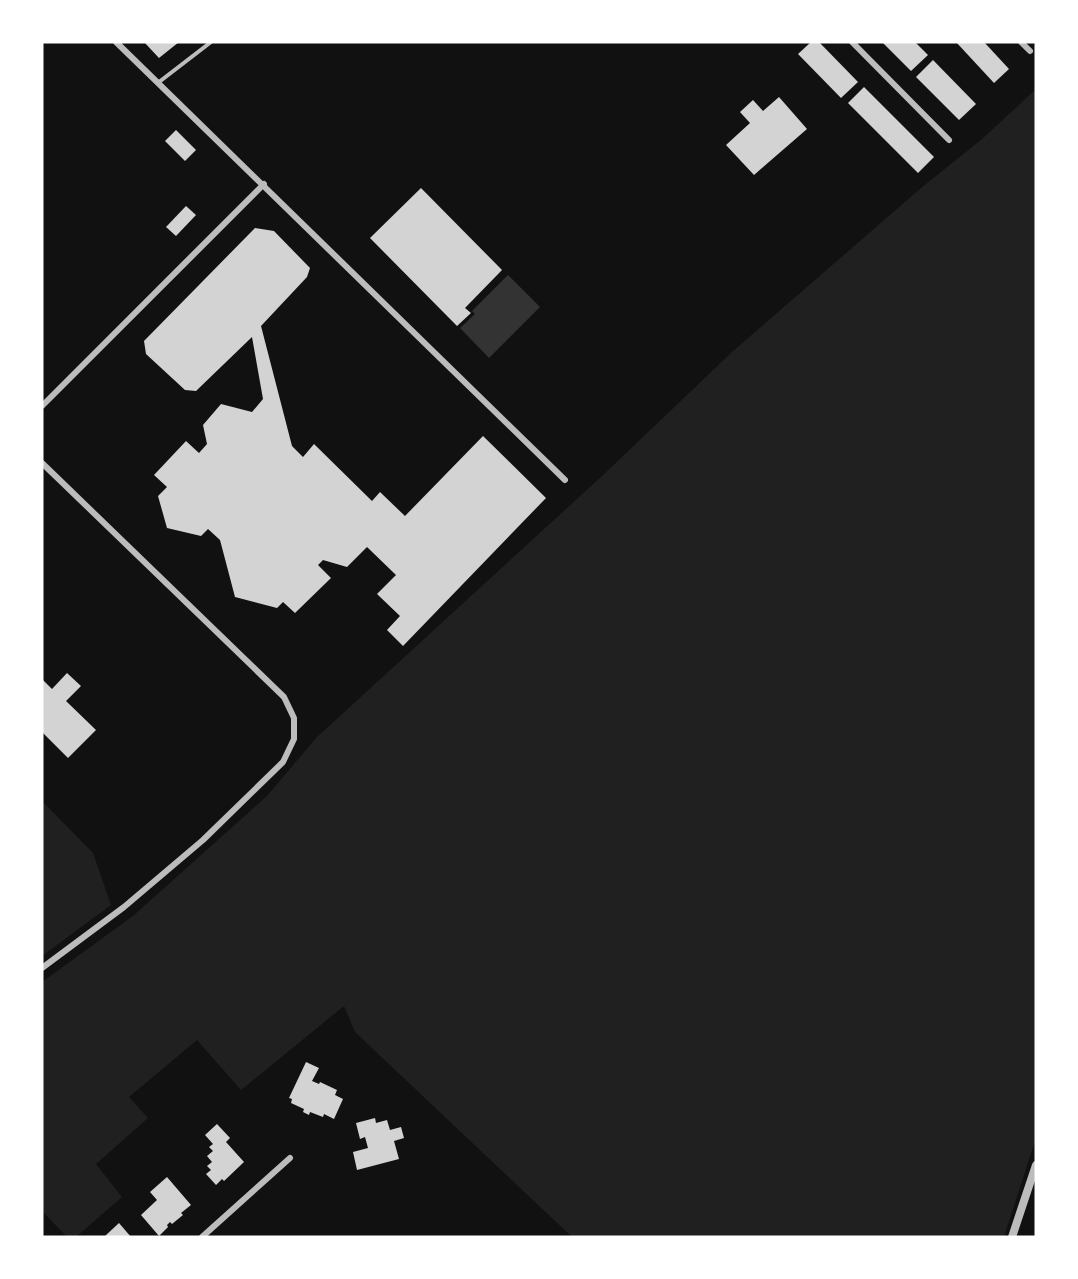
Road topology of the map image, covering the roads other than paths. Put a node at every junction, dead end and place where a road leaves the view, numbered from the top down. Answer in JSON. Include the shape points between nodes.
{"nodes":[{"id":1,"x":116,"y":42,"type":"edge"},
{"id":2,"x":211,"y":42,"type":"edge"},
{"id":3,"x":852,"y":42,"type":"edge"},
{"id":4,"x":1021,"y":42,"type":"edge"},
{"id":5,"x":1030,"y":51,"type":"dead end"},
{"id":6,"x":159,"y":82,"type":"junction"},
{"id":7,"x":949,"y":140,"type":"dead end"},
{"id":8,"x":264,"y":184,"type":"junction"},
{"id":9,"x":42,"y":406,"type":"edge"},
{"id":10,"x":42,"y":463,"type":"edge"},
{"id":11,"x":565,"y":480,"type":"dead end"},
{"id":12,"x":42,"y":968,"type":"edge"},
{"id":13,"x":290,"y":1158,"type":"dead end"},
{"id":14,"x":1036,"y":1165,"type":"edge"},
{"id":15,"x":202,"y":1237,"type":"edge"},
{"id":16,"x":1012,"y":1237,"type":"edge"}],
"edges":[{"from":1,"to":6,"type":"street"},
{"from":2,"to":6,"type":"lane"},
{"from":3,"to":7,"type":"street"},
{"from":4,"to":5,"type":"street"},
{"from":6,"to":8,"type":"street"},
{"from":8,"to":9,"type":"street"},
{"from":8,"to":11,"type":"street"},
{"from":10,"to":12,"type":"street","via":[[284,697],[294,718],[294,739],[283,762],[203,840],[124,907]]},
{"from":13,"to":15,"type":"street"},
{"from":14,"to":16,"type":"street"}]}
